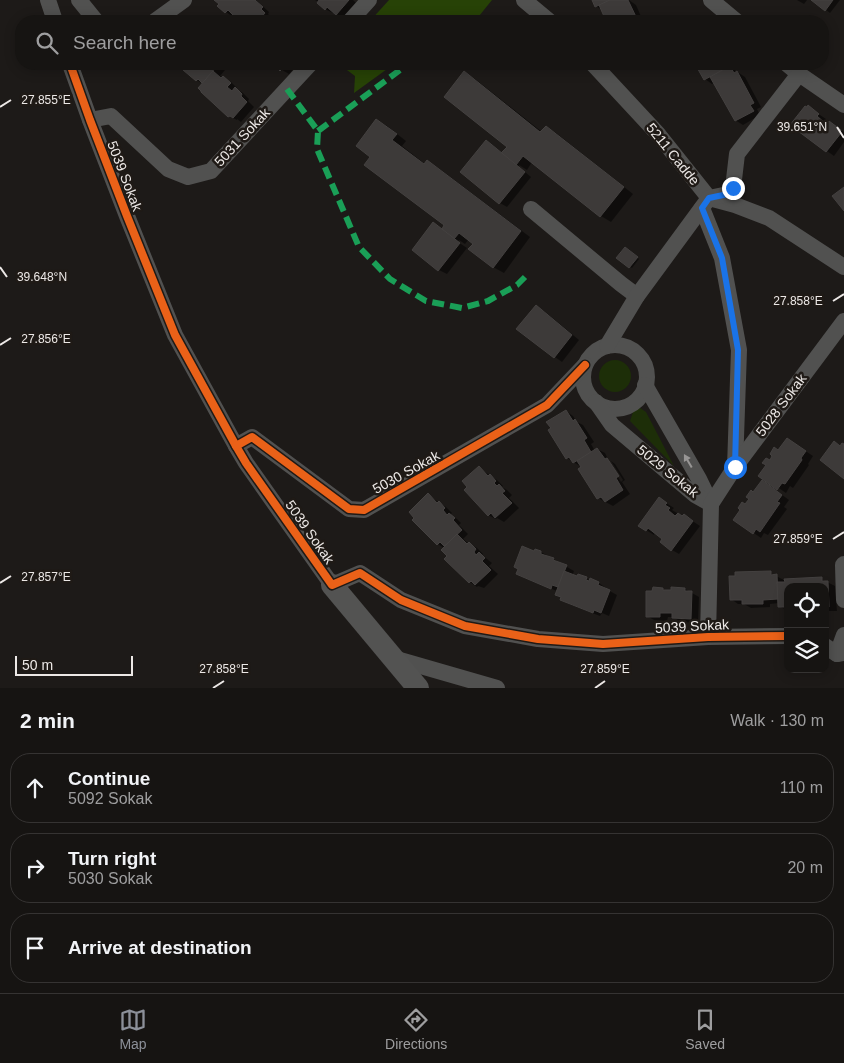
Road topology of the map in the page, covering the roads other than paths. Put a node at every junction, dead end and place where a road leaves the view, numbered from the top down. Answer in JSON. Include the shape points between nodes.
{"nodes":[{"id":1,"x":48,"y":0,"type":"edge"},
{"id":2,"x":79,"y":0,"type":"edge"},
{"id":3,"x":184,"y":0,"type":"edge"},
{"id":4,"x":369,"y":0,"type":"edge"},
{"id":5,"x":524,"y":0,"type":"edge"},
{"id":6,"x":711,"y":0,"type":"edge"},
{"id":7,"x":54,"y":15,"type":"edge"},
{"id":8,"x":91,"y":15,"type":"edge"},
{"id":9,"x":163,"y":15,"type":"edge"},
{"id":10,"x":355,"y":15,"type":"edge"},
{"id":11,"x":542,"y":15,"type":"edge"},
{"id":12,"x":729,"y":15,"type":"edge"},
{"id":13,"x":72,"y":70,"type":"edge"},
{"id":14,"x":304,"y":70,"type":"edge"},
{"id":15,"x":599,"y":70,"type":"edge"},
{"id":16,"x":792,"y":70,"type":"edge"},
{"id":17,"x":794,"y":70,"type":"edge"},
{"id":18,"x":844,"y":105,"type":"edge"},
{"id":19,"x":90,"y":120,"type":"junction"},
{"id":20,"x":705,"y":203,"type":"junction"},
{"id":21,"x":531,"y":209,"type":"dead end"},
{"id":22,"x":844,"y":267,"type":"edge"},
{"id":23,"x":638,"y":296,"type":"junction"},
{"id":24,"x":844,"y":321,"type":"edge"},
{"id":25,"x":607,"y":346,"type":"junction"},
{"id":26,"x":585,"y":365,"type":"junction"},
{"id":27,"x":646,"y":385,"type":"junction"},
{"id":28,"x":596,"y":402,"type":"junction"},
{"id":29,"x":236,"y":446,"type":"junction"},
{"id":30,"x":735,"y":467,"type":"junction"},
{"id":31,"x":711,"y":504,"type":"junction"},
{"id":32,"x":844,"y":564,"type":"edge"},
{"id":33,"x":332,"y":586,"type":"junction"},
{"id":34,"x":844,"y":600,"type":"edge"},
{"id":35,"x":844,"y":635,"type":"edge"},
{"id":36,"x":784,"y":636,"type":"edge"},
{"id":37,"x":708,"y":637,"type":"junction"},
{"id":38,"x":836,"y":651,"type":"edge"},
{"id":39,"x":392,"y":658,"type":"junction"},
{"id":40,"x":418,"y":688,"type":"edge"},
{"id":41,"x":497,"y":688,"type":"edge"}],
"edges":[{"from":1,"to":7,"type":"street"},
{"from":2,"to":8,"type":"street"},
{"from":3,"to":9,"type":"street"},
{"from":4,"to":10,"type":"street"},
{"from":5,"to":11,"type":"street"},
{"from":6,"to":12,"type":"street"},
{"from":13,"to":19,"type":"street","name":"5039 Sokak"},
{"from":14,"to":19,"type":"street","name":"5031 Sokak","via":[[211,171],[196,175],[188,176],[168,169],[111,116]]},
{"from":15,"to":20,"type":"street","name":"5211 Cadde","via":[[658,134]]},
{"from":16,"to":20,"type":"street","via":[[736,154],[733,188],[728,194]]},
{"from":17,"to":18,"type":"street"},
{"from":19,"to":29,"type":"street","name":"5039 Sokak","via":[[176,335]]},
{"from":20,"to":22,"type":"street","name":"5211 Cadde","via":[[735,205],[770,218]]},
{"from":20,"to":23,"type":"street"},
{"from":20,"to":30,"type":"street","via":[[722,258],[738,350]]},
{"from":21,"to":23,"type":"street"},
{"from":23,"to":25,"type":"street"},
{"from":24,"to":30,"type":"street","name":"5028 Sokak"},
{"from":25,"to":26,"type":"street","via":[[590,356]]},
{"from":25,"to":27,"type":"street","via":[[627,347],[636,352],[646,370]]},
{"from":26,"to":28,"type":"street","via":[[584,386]]},
{"from":26,"to":29,"type":"street","name":"5030 Sokak","via":[[547,404],[364,510],[349,509],[252,437]]},
{"from":27,"to":28,"type":"street","via":[[639,398],[624,408],[604,407]]},
{"from":31,"to":27,"type":"street","name":"5029 Sokak","one_way":true},
{"from":28,"to":31,"type":"street","name":"5029 Sokak","via":[[612,426],[695,495]]},
{"from":29,"to":33,"type":"street","name":"5039 Sokak"},
{"from":30,"to":31,"type":"street","name":"5028 Sokak"},
{"from":31,"to":37,"type":"street"},
{"from":32,"to":34,"type":"street"},
{"from":33,"to":37,"type":"street","name":"5039 Sokak","via":[[360,573],[402,600],[466,626],[538,639],[603,644]]},
{"from":33,"to":39,"type":"main road"},
{"from":35,"to":38,"type":"street"},
{"from":36,"to":37,"type":"street","name":"5039 Sokak"},
{"from":39,"to":40,"type":"main road"},
{"from":39,"to":41,"type":"street"}]}
